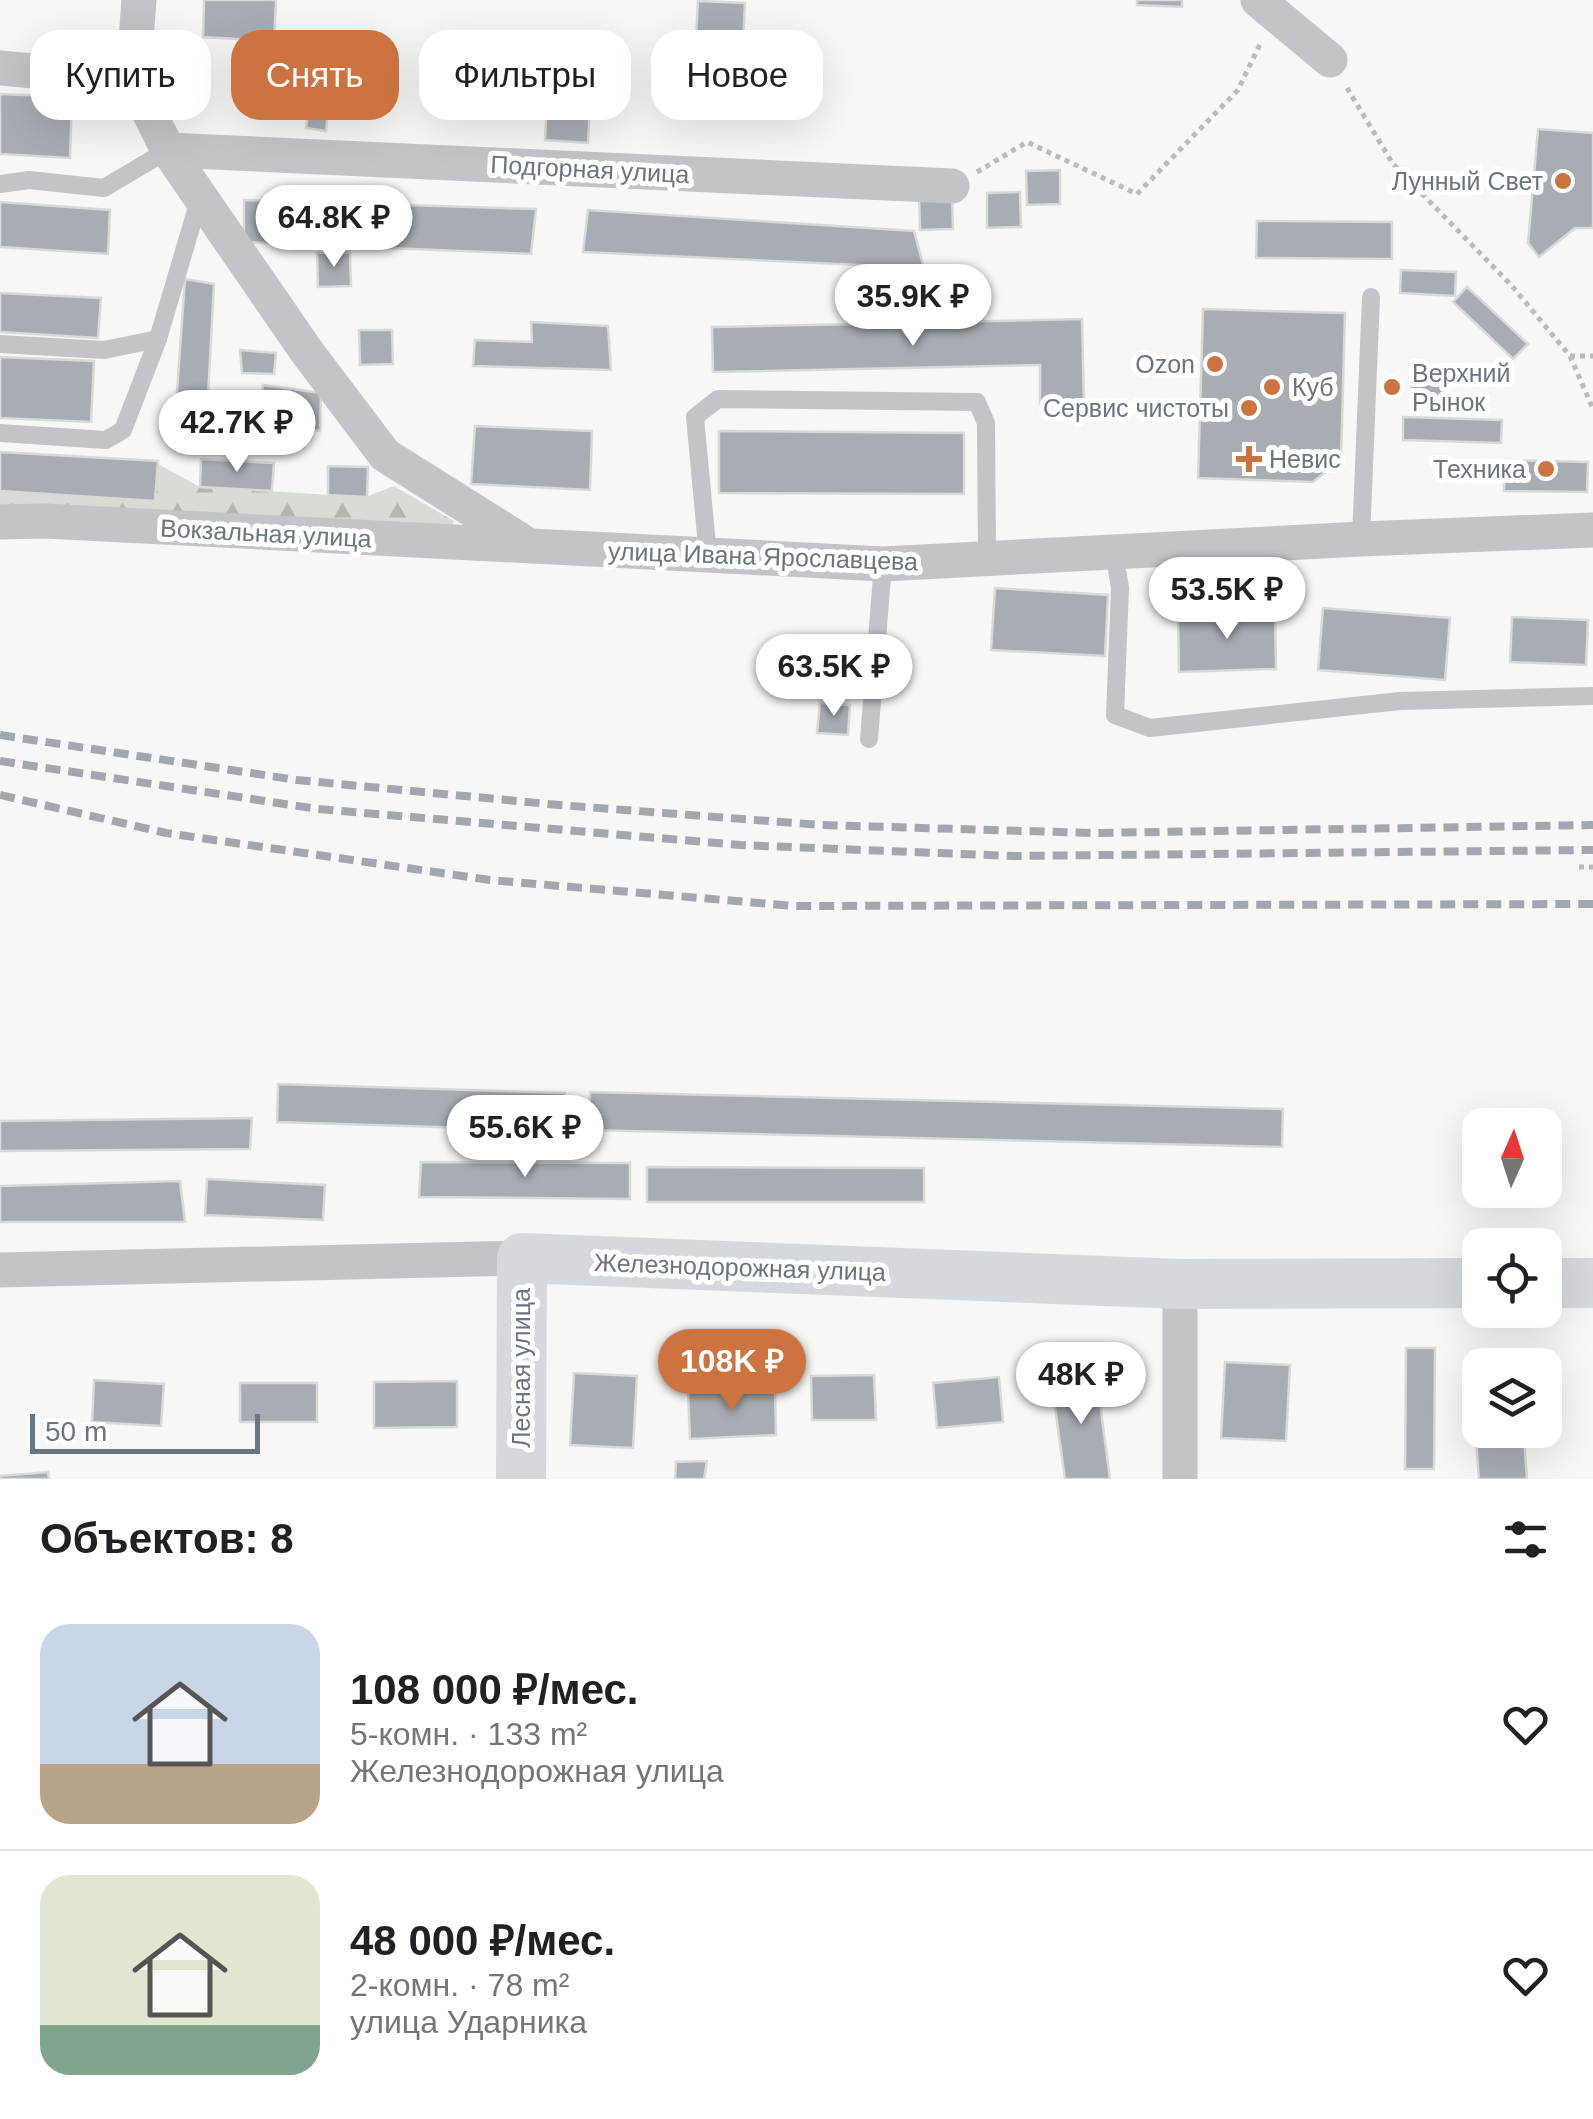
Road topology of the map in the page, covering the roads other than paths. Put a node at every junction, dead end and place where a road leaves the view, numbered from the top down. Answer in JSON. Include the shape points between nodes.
{"nodes":[{"id":1,"x":138,"y":0,"type":"edge"},
{"id":2,"x":1267,"y":6,"type":"edge"},
{"id":3,"x":136,"y":30,"type":"edge"},
{"id":4,"x":1330,"y":60,"type":"road end"},
{"id":5,"x":0,"y":68,"type":"edge"},
{"id":6,"x":30,"y":71,"type":"edge"},
{"id":7,"x":153,"y":120,"type":"edge"},
{"id":8,"x":168,"y":150,"type":"junction"},
{"id":9,"x":0,"y":184,"type":"edge"},
{"id":10,"x":952,"y":186,"type":"road end"},
{"id":11,"x":200,"y":196,"type":"junction"},
{"id":12,"x":1371,"y":297,"type":"dead end"},
{"id":13,"x":158,"y":339,"type":"junction"},
{"id":14,"x":0,"y":344,"type":"edge"},
{"id":15,"x":0,"y":433,"type":"edge"},
{"id":16,"x":0,"y":522,"type":"edge"},
{"id":17,"x":1593,"y":530,"type":"edge"},
{"id":18,"x":1362,"y":539,"type":"junction"},
{"id":19,"x":533,"y":548,"type":"junction"},
{"id":20,"x":1114,"y":551,"type":"junction"},
{"id":21,"x":708,"y":556,"type":"junction"},
{"id":22,"x":988,"y":558,"type":"junction"},
{"id":23,"x":883,"y":564,"type":"junction"},
{"id":24,"x":1593,"y":696,"type":"edge"},
{"id":25,"x":869,"y":739,"type":"dead end"},
{"id":26,"x":522,"y":1258,"type":"junction"},
{"id":27,"x":0,"y":1270,"type":"edge"},
{"id":28,"x":1462,"y":1283,"type":"edge"},
{"id":29,"x":1562,"y":1283,"type":"edge"},
{"id":30,"x":1593,"y":1283,"type":"edge"},
{"id":31,"x":1180,"y":1284,"type":"junction"},
{"id":32,"x":520,"y":1479,"type":"edge"},
{"id":33,"x":1180,"y":1479,"type":"edge"}],
"edges":[{"from":1,"to":3,"type":"street"},
{"from":2,"to":4,"type":"street"},
{"from":5,"to":6,"type":"street"},
{"from":7,"to":8,"type":"street"},
{"from":8,"to":9,"type":"lane","via":[[104,188],[29,180]]},
{"from":8,"to":10,"type":"street","name":"Подгорная улица"},
{"from":8,"to":11,"type":"street"},
{"from":11,"to":13,"type":"lane"},
{"from":11,"to":19,"type":"street","via":[[384,455]]},
{"from":12,"to":18,"type":"lane"},
{"from":13,"to":14,"type":"lane","via":[[104,350]]},
{"from":13,"to":15,"type":"lane","via":[[123,430],[106,440]]},
{"from":16,"to":19,"type":"street","name":"Вокзальная улица"},
{"from":17,"to":18,"type":"street","name":"улица Ивана Ярославцева"},
{"from":18,"to":20,"type":"street","name":"улица Ивана Ярославцева"},
{"from":19,"to":21,"type":"street","name":"улица Ивана Ярославцева"},
{"from":20,"to":22,"type":"street","name":"улица Ивана Ярославцева"},
{"from":20,"to":24,"type":"lane","via":[[1120,588],[1115,715],[1150,728],[1400,701]]},
{"from":21,"to":22,"type":"lane","via":[[696,417],[718,399],[978,402],[986,423]]},
{"from":21,"to":23,"type":"street","name":"улица Ивана Ярославцева"},
{"from":22,"to":23,"type":"street","name":"улица Ивана Ярославцева"},
{"from":23,"to":25,"type":"lane"},
{"from":26,"to":27,"type":"street","name":"Железнодорожная улица"},
{"from":26,"to":31,"type":"street","name":"Железнодорожная улица"},
{"from":26,"to":32,"type":"street","name":"Лесная улица"},
{"from":28,"to":31,"type":"street","name":"Железнодорожная улица"},
{"from":29,"to":30,"type":"street"},
{"from":31,"to":33,"type":"street"}]}
